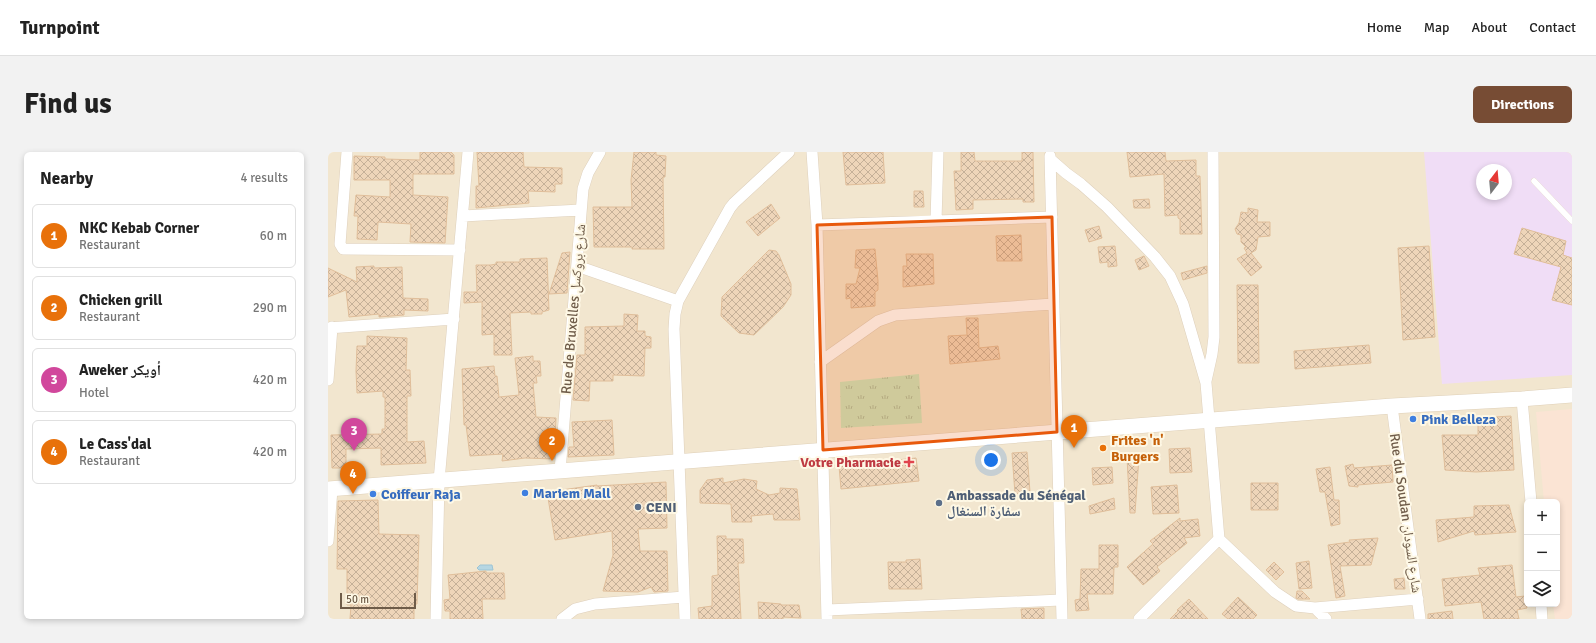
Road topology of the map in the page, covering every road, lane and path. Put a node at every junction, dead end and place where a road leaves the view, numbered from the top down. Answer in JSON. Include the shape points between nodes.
{"nodes":[{"id":1,"x":347,"y":152,"type":"edge"},
{"id":2,"x":468,"y":152,"type":"edge"},
{"id":3,"x":600,"y":152,"type":"edge"},
{"id":4,"x":789,"y":152,"type":"edge"},
{"id":5,"x":812,"y":152,"type":"edge"},
{"id":6,"x":938,"y":152,"type":"edge"},
{"id":7,"x":1213,"y":152,"type":"edge"},
{"id":8,"x":1050,"y":156,"type":"edge"},
{"id":9,"x":1534,"y":181,"type":"dead end"},
{"id":10,"x":581,"y":210,"type":"junction"},
{"id":11,"x":463,"y":216,"type":"junction"},
{"id":12,"x":1052,"y":217,"type":"junction"},
{"id":13,"x":936,"y":221,"type":"junction"},
{"id":14,"x":1572,"y":221,"type":"edge"},
{"id":15,"x":816,"y":226,"type":"junction"},
{"id":16,"x":460,"y":250,"type":"junction"},
{"id":17,"x":577,"y":266,"type":"junction"},
{"id":18,"x":678,"y":301,"type":"junction"},
{"id":19,"x":1053,"y":304,"type":"junction"},
{"id":20,"x":454,"y":318,"type":"junction"},
{"id":21,"x":330,"y":328,"type":"edge"},
{"id":22,"x":820,"y":362,"type":"junction"},
{"id":23,"x":328,"y":380,"type":"edge"},
{"id":24,"x":1206,"y":383,"type":"junction"},
{"id":25,"x":1572,"y":395,"type":"edge"},
{"id":26,"x":1522,"y":399,"type":"junction"},
{"id":27,"x":1392,"y":406,"type":"junction"},
{"id":28,"x":1209,"y":420,"type":"junction"},
{"id":29,"x":1057,"y":432,"type":"junction"},
{"id":30,"x":823,"y":450,"type":"junction"},
{"id":31,"x":678,"y":462,"type":"junction"},
{"id":32,"x":560,"y":471,"type":"junction"},
{"id":33,"x":439,"y":480,"type":"junction"},
{"id":34,"x":330,"y":489,"type":"edge"},
{"id":35,"x":1531,"y":499,"type":"edge"},
{"id":36,"x":1220,"y":539,"type":"junction"},
{"id":37,"x":328,"y":541,"type":"edge"},
{"id":38,"x":684,"y":597,"type":"junction"},
{"id":39,"x":1418,"y":599,"type":"junction"},
{"id":40,"x":1061,"y":600,"type":"junction"},
{"id":41,"x":1541,"y":607,"type":"edge"},
{"id":42,"x":1315,"y":608,"type":"junction"},
{"id":43,"x":827,"y":614,"type":"edge"},
{"id":44,"x":436,"y":619,"type":"edge"},
{"id":45,"x":562,"y":619,"type":"edge"},
{"id":46,"x":685,"y":619,"type":"edge"},
{"id":47,"x":1062,"y":619,"type":"edge"},
{"id":48,"x":1140,"y":619,"type":"edge"},
{"id":49,"x":1326,"y":619,"type":"edge"},
{"id":50,"x":1420,"y":619,"type":"edge"},
{"id":51,"x":1542,"y":619,"type":"edge"}],
"edges":[{"from":1,"to":16,"type":"street","via":[[340,244],[343,249]]},
{"from":2,"to":11,"type":"street"},
{"from":3,"to":10,"type":"street","name":"Rue de Bruxelles شارع بروكسل","via":[[588,173]]},
{"from":4,"to":18,"type":"street","via":[[734,203]]},
{"from":5,"to":15,"type":"street"},
{"from":6,"to":13,"type":"street"},
{"from":7,"to":24,"type":"street","via":[[1214,336]]},
{"from":8,"to":12,"type":"street"},
{"from":8,"to":24,"type":"street","via":[[1066,174],[1107,207],[1170,276],[1183,304]]},
{"from":9,"to":14,"type":"lane"},
{"from":10,"to":11,"type":"street"},
{"from":10,"to":17,"type":"street","name":"Rue de Bruxelles شارع بروكسل"},
{"from":11,"to":16,"type":"street"},
{"from":12,"to":13,"type":"street"},
{"from":12,"to":19,"type":"street"},
{"from":13,"to":15,"type":"street"},
{"from":15,"to":22,"type":"street"},
{"from":16,"to":20,"type":"street"},
{"from":17,"to":18,"type":"street"},
{"from":17,"to":32,"type":"street","name":"Rue de Bruxelles شارع بروكسل"},
{"from":18,"to":31,"type":"street","via":[[674,329]]},
{"from":19,"to":22,"type":"street","via":[[895,315],[878,321]]},
{"from":19,"to":29,"type":"street"},
{"from":20,"to":21,"type":"street"},
{"from":20,"to":33,"type":"street"},
{"from":21,"to":23,"type":"street"},
{"from":22,"to":30,"type":"street"},
{"from":24,"to":28,"type":"street"},
{"from":25,"to":26,"type":"main road"},
{"from":26,"to":27,"type":"main road"},
{"from":26,"to":35,"type":"street"},
{"from":27,"to":28,"type":"main road"},
{"from":27,"to":39,"type":"street","name":"Rue du Soudan شارع السودان"},
{"from":28,"to":29,"type":"main road"},
{"from":28,"to":36,"type":"street"},
{"from":29,"to":30,"type":"main road"},
{"from":29,"to":40,"type":"street"},
{"from":30,"to":31,"type":"main road"},
{"from":30,"to":43,"type":"street"},
{"from":31,"to":32,"type":"main road"},
{"from":31,"to":38,"type":"street"},
{"from":32,"to":33,"type":"main road"},
{"from":33,"to":34,"type":"main road"},
{"from":33,"to":44,"type":"street"},
{"from":34,"to":37,"type":"street"},
{"from":36,"to":42,"type":"street","via":[[1284,599],[1296,606]]},
{"from":36,"to":48,"type":"street"},
{"from":38,"to":45,"type":"street","via":[[595,604],[575,609]]},
{"from":38,"to":46,"type":"street"},
{"from":39,"to":42,"type":"street"},
{"from":39,"to":50,"type":"street","name":"Rue du Soudan شارع السودان"},
{"from":40,"to":43,"type":"street"},
{"from":40,"to":47,"type":"street"},
{"from":41,"to":51,"type":"street"},
{"from":42,"to":49,"type":"street"}]}
